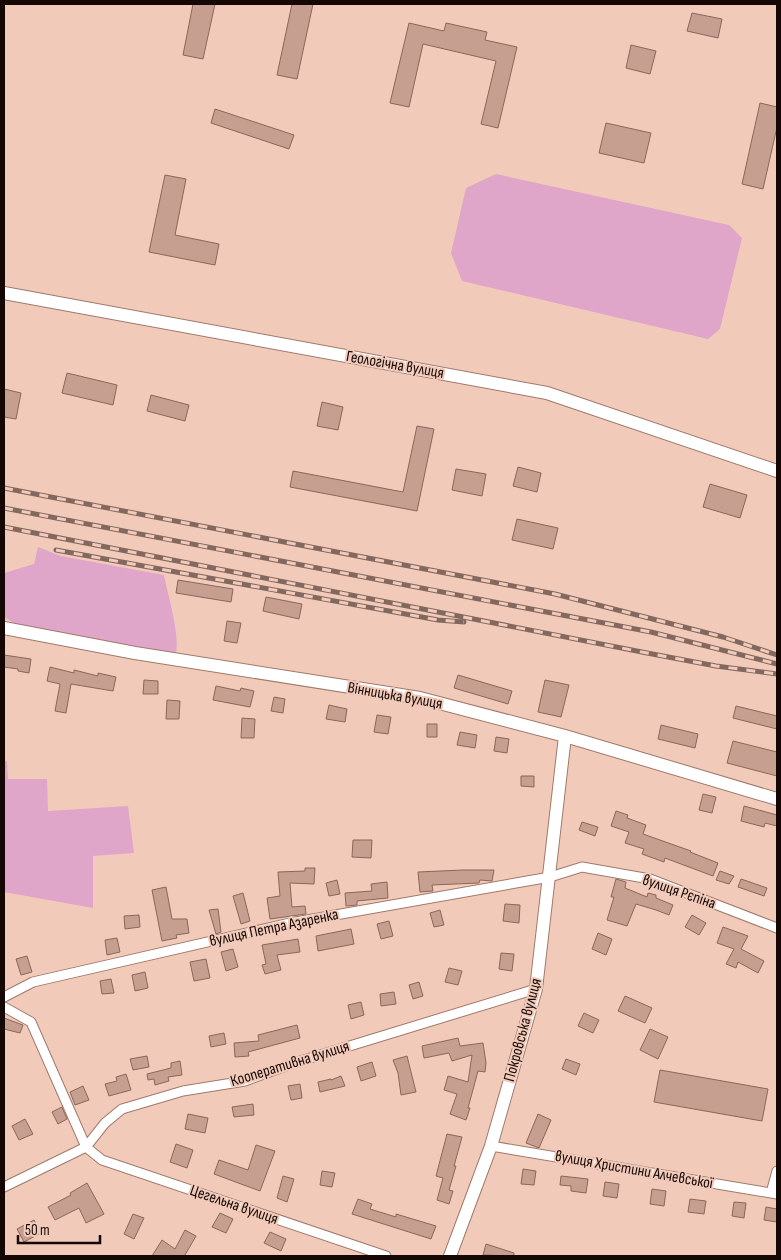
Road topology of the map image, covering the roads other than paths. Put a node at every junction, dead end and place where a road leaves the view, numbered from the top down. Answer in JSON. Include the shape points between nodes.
{"nodes":[{"id":1,"x":4,"y":293,"type":"edge"},
{"id":2,"x":777,"y":471,"type":"edge"},
{"id":3,"x":4,"y":628,"type":"edge"},
{"id":4,"x":565,"y":736,"type":"junction"},
{"id":5,"x":777,"y":799,"type":"edge"},
{"id":6,"x":550,"y":877,"type":"junction"},
{"id":7,"x":777,"y":928,"type":"edge"},
{"id":8,"x":536,"y":989,"type":"junction"},
{"id":9,"x":4,"y":997,"type":"edge"},
{"id":10,"x":4,"y":1007,"type":"edge"},
{"id":11,"x":491,"y":1146,"type":"junction"},
{"id":12,"x":86,"y":1147,"type":"junction"},
{"id":13,"x":777,"y":1171,"type":"edge"},
{"id":14,"x":4,"y":1187,"type":"edge"},
{"id":15,"x":774,"y":1194,"type":"edge"},
{"id":16,"x":386,"y":1256,"type":"edge"},
{"id":17,"x":450,"y":1256,"type":"edge"}],
"edges":[{"from":1,"to":2,"type":"street","name":"Геологічна вулиця","via":[[548,393]]},
{"from":3,"to":4,"type":"street","name":"Вінницька вулиця","via":[[134,654],[420,698]]},
{"from":4,"to":5,"type":"street","name":"Вінницька вулиця"},
{"from":4,"to":6,"type":"street","name":"Покровська вулиця"},
{"from":6,"to":7,"type":"street","name":"вулиця Рєпіна","via":[[582,867],[650,879]]},
{"from":6,"to":8,"type":"street","name":"Покровська вулиця"},
{"from":6,"to":9,"type":"street","name":"вулиця Петра Азаренка","via":[[290,923],[34,982]]},
{"from":8,"to":11,"type":"street","name":"Покровська вулиця"},
{"from":8,"to":12,"type":"street","name":"Кооперативна вулиця","via":[[245,1081],[183,1091],[122,1109],[105,1123]]},
{"from":10,"to":12,"type":"street","via":[[31,1022]]},
{"from":11,"to":15,"type":"street","name":"вулиця Христини Алчевської"},
{"from":11,"to":17,"type":"street","name":"Покровська вулиця"},
{"from":12,"to":14,"type":"street","name":"Кооперативна вулиця"},
{"from":12,"to":16,"type":"street","name":"Цегельна вулиця","via":[[102,1160]]},
{"from":13,"to":15,"type":"street"}]}
